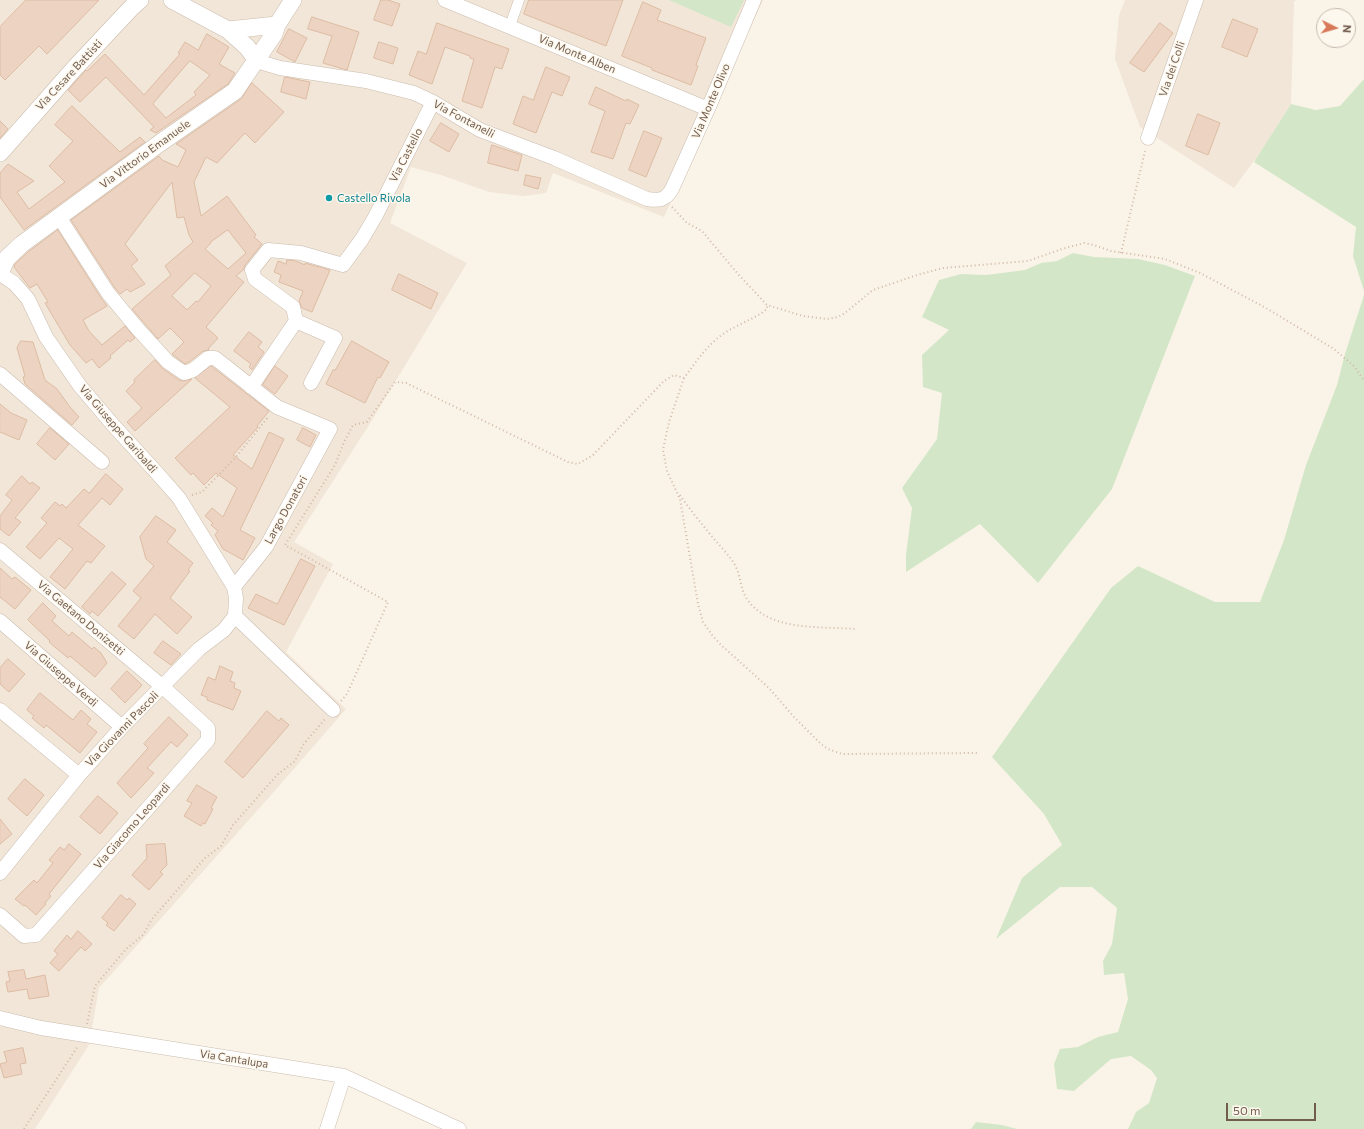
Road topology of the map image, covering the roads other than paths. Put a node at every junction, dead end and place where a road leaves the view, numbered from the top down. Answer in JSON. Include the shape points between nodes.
{"nodes":[{"id":1,"x":172,"y":0,"type":"edge"},
{"id":2,"x":293,"y":0,"type":"edge"},
{"id":3,"x":445,"y":0,"type":"edge"},
{"id":4,"x":519,"y":0,"type":"edge"},
{"id":5,"x":754,"y":0,"type":"edge"},
{"id":6,"x":1196,"y":0,"type":"edge"},
{"id":7,"x":138,"y":1,"type":"edge"},
{"id":8,"x":277,"y":25,"type":"junction"},
{"id":9,"x":510,"y":26,"type":"junction"},
{"id":10,"x":228,"y":30,"type":"junction"},
{"id":11,"x":256,"y":59,"type":"junction"},
{"id":12,"x":433,"y":102,"type":"junction"},
{"id":13,"x":708,"y":109,"type":"junction"},
{"id":14,"x":1148,"y":138,"type":"road end"},
{"id":15,"x":0,"y":153,"type":"edge"},
{"id":16,"x":665,"y":199,"type":"joint"},
{"id":17,"x":59,"y":217,"type":"junction"},
{"id":18,"x":0,"y":273,"type":"edge"},
{"id":19,"x":296,"y":321,"type":"junction"},
{"id":20,"x":0,"y":374,"type":"edge"},
{"id":21,"x":310,"y":382,"type":"dead end"},
{"id":22,"x":251,"y":387,"type":"junction"},
{"id":23,"x":102,"y":462,"type":"dead end"},
{"id":24,"x":0,"y":550,"type":"edge"},
{"id":25,"x":234,"y":587,"type":"junction"},
{"id":26,"x":235,"y":616,"type":"junction"},
{"id":27,"x":0,"y":621,"type":"edge"},
{"id":28,"x":163,"y":687,"type":"junction"},
{"id":29,"x":0,"y":710,"type":"edge"},
{"id":30,"x":333,"y":710,"type":"road end"},
{"id":31,"x":122,"y":727,"type":"junction"},
{"id":32,"x":79,"y":775,"type":"junction"},
{"id":33,"x":0,"y":873,"type":"edge"},
{"id":34,"x":0,"y":916,"type":"edge"},
{"id":35,"x":0,"y":1019,"type":"edge"},
{"id":36,"x":344,"y":1076,"type":"junction"},
{"id":37,"x":327,"y":1129,"type":"edge"},
{"id":38,"x":459,"y":1129,"type":"edge"}],
"edges":[{"from":1,"to":10,"type":"street"},
{"from":2,"to":8,"type":"street","name":"Via Vittorio Emanuele"},
{"from":3,"to":9,"type":"street","name":"Via Monte Alben"},
{"from":4,"to":9,"type":"street"},
{"from":5,"to":13,"type":"street","name":"Via Monte Olivo"},
{"from":6,"to":14,"type":"street","name":"Via dei Colli"},
{"from":7,"to":15,"type":"street","name":"Via Cesare Battisti"},
{"from":8,"to":10,"type":"street"},
{"from":8,"to":11,"type":"street","name":"Via Vittorio Emanuele","via":[[274,34]]},
{"from":9,"to":13,"type":"street","name":"Via Monte Alben"},
{"from":10,"to":11,"type":"street"},
{"from":11,"to":12,"type":"street","name":"Via Fontanelli","via":[[280,68],[393,87]]},
{"from":11,"to":17,"type":"street","name":"Via Vittorio Emanuele","via":[[235,91],[160,142]]},
{"from":12,"to":16,"type":"street","name":"Via Fontanelli","via":[[480,130],[554,158],[647,199]]},
{"from":12,"to":19,"type":"street","name":"Via Castello","via":[[375,217],[343,264],[301,253],[268,250],[252,270],[255,279],[293,307]]},
{"from":13,"to":16,"type":"street","name":"Via Monte Olivo","via":[[672,189]]},
{"from":17,"to":18,"type":"street","name":"Via Vittorio Emanuele","via":[[7,258]]},
{"from":17,"to":22,"type":"street","via":[[108,293],[168,362],[184,373],[193,370],[208,358],[215,358]]},
{"from":18,"to":25,"type":"street","name":"Via Giuseppe Garibaldi","via":[[14,283],[28,299],[46,336],[80,386],[179,498]]},
{"from":19,"to":21,"type":"street","via":[[335,338]]},
{"from":19,"to":22,"type":"street"},
{"from":20,"to":23,"type":"street"},
{"from":22,"to":25,"type":"street","name":"Largo Donatori","via":[[277,407],[330,429],[266,547]]},
{"from":24,"to":28,"type":"street","name":"Via Gaetano Donizetti"},
{"from":25,"to":26,"type":"street"},
{"from":26,"to":28,"type":"street","name":"Via Giovanni Pascoli","via":[[224,630],[199,650]]},
{"from":26,"to":30,"type":"street"},
{"from":27,"to":31,"type":"street","name":"Via Giuseppe Verdi"},
{"from":28,"to":31,"type":"street","name":"Via Giovanni Pascoli"},
{"from":28,"to":34,"type":"street","name":"Via Giacomo Leopardi","via":[[208,728],[208,740],[36,935],[24,936]]},
{"from":29,"to":32,"type":"street"},
{"from":31,"to":32,"type":"street","name":"Via Giovanni Pascoli"},
{"from":32,"to":33,"type":"street","name":"Via Giovanni Pascoli"},
{"from":35,"to":36,"type":"street","name":"Via Cantalupa"},
{"from":36,"to":37,"type":"street"},
{"from":36,"to":38,"type":"street","name":"Via Cantalupa"}]}
